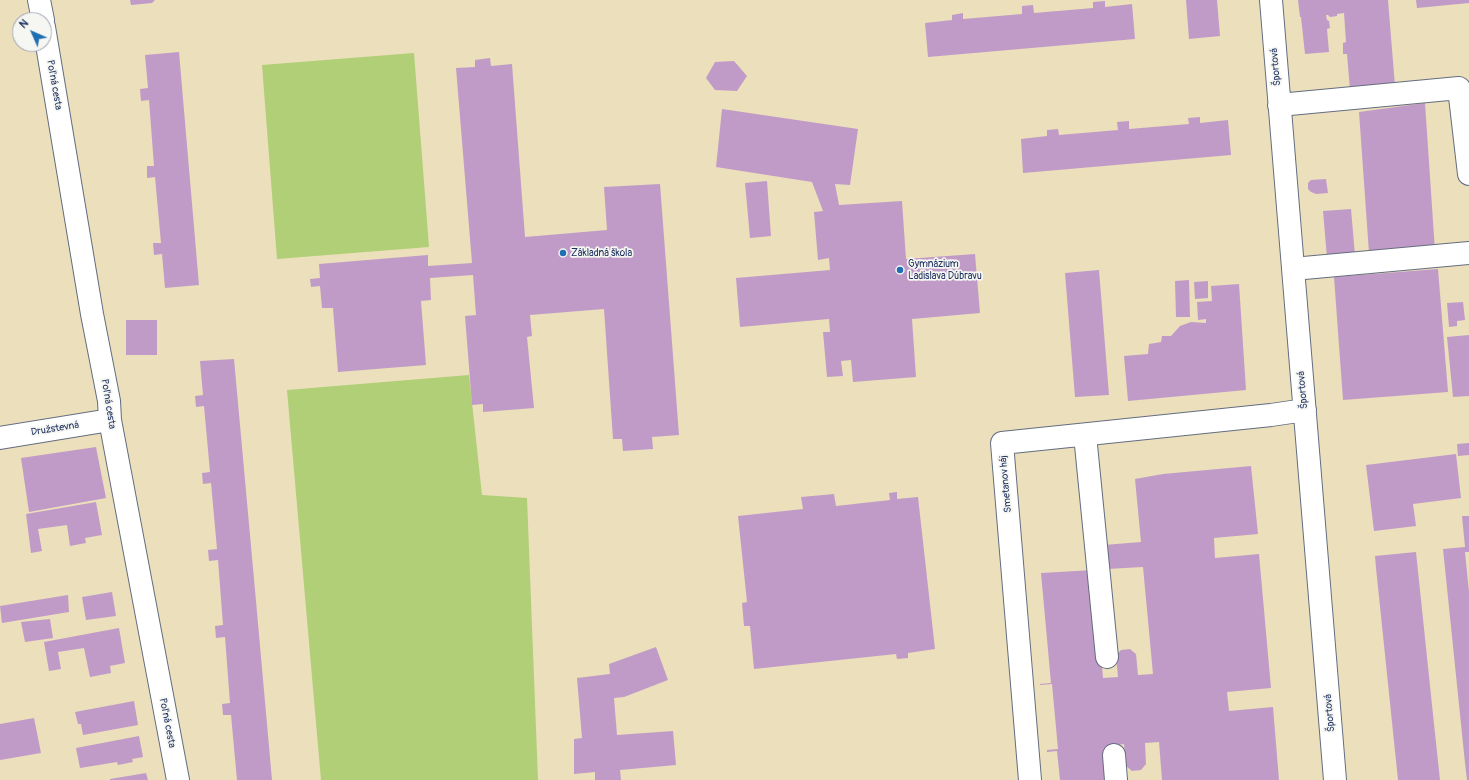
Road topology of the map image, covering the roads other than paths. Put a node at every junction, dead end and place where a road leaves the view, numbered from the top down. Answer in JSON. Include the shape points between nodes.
{"nodes":[{"id":1,"x":39,"y":0,"type":"edge"},
{"id":2,"x":1271,"y":0,"type":"edge"},
{"id":3,"x":41,"y":12,"type":"edge"},
{"id":4,"x":48,"y":52,"type":"edge"},
{"id":5,"x":1279,"y":105,"type":"junction"},
{"id":6,"x":1469,"y":174,"type":"edge"},
{"id":7,"x":1469,"y":253,"type":"edge"},
{"id":8,"x":1293,"y":269,"type":"junction"},
{"id":9,"x":1305,"y":410,"type":"junction"},
{"id":10,"x":110,"y":420,"type":"junction"},
{"id":11,"x":1085,"y":435,"type":"junction"},
{"id":12,"x":0,"y":438,"type":"edge"},
{"id":13,"x":1107,"y":657,"type":"dead end"},
{"id":14,"x":1114,"y":755,"type":"dead end"},
{"id":15,"x":178,"y":780,"type":"edge"},
{"id":16,"x":1030,"y":780,"type":"edge"},
{"id":17,"x":1116,"y":780,"type":"edge"},
{"id":18,"x":1335,"y":780,"type":"edge"}],
"edges":[{"from":1,"to":3,"type":"street"},
{"from":2,"to":5,"type":"street","name":"Športová"},
{"from":4,"to":10,"type":"street","name":"Poľná cesta","via":[[109,401]]},
{"from":5,"to":6,"type":"street","via":[[1459,88]]},
{"from":5,"to":8,"type":"street","name":"Športová"},
{"from":7,"to":8,"type":"street"},
{"from":8,"to":9,"type":"street","name":"Športová"},
{"from":9,"to":11,"type":"street","name":"Smetanov háj"},
{"from":9,"to":18,"type":"street","name":"Športová"},
{"from":10,"to":12,"type":"street","name":"Družstevná"},
{"from":10,"to":15,"type":"street","name":"Poľná cesta"},
{"from":11,"to":13,"type":"street"},
{"from":11,"to":16,"type":"street","name":"Smetanov háj","via":[[1002,443]]},
{"from":14,"to":17,"type":"street"}]}
